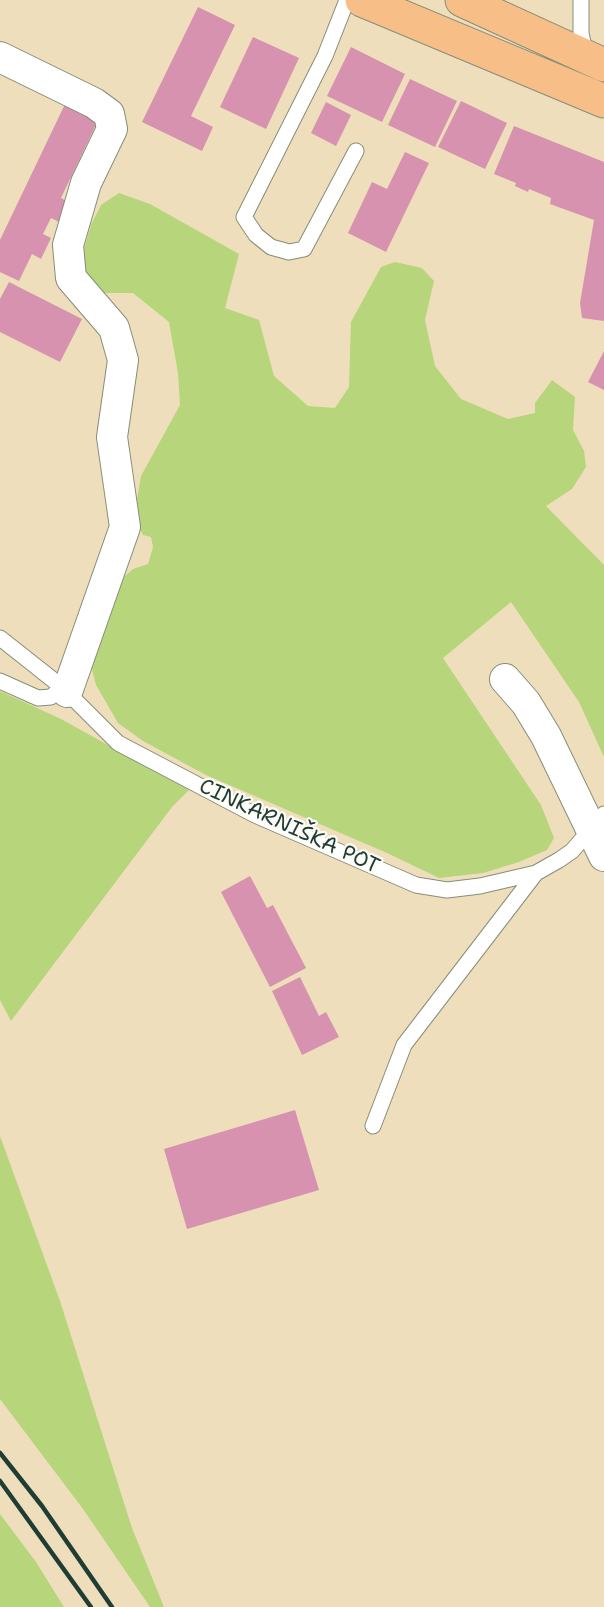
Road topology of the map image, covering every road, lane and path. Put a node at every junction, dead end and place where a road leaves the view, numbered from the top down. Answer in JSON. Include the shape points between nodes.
{"nodes":[{"id":1,"x":347,"y":0,"type":"edge"},
{"id":2,"x":362,"y":0,"type":"edge"},
{"id":3,"x":462,"y":0,"type":"edge"},
{"id":4,"x":581,"y":0,"type":"edge"},
{"id":5,"x":0,"y":57,"type":"edge"},
{"id":6,"x":595,"y":62,"type":"edge"},
{"id":7,"x":604,"y":101,"type":"edge"},
{"id":8,"x":356,"y":151,"type":"dead end"},
{"id":9,"x":0,"y":638,"type":"edge"},
{"id":10,"x":505,"y":679,"type":"dead end"},
{"id":11,"x":0,"y":681,"type":"edge"},
{"id":12,"x":64,"y":690,"type":"junction"},
{"id":13,"x":589,"y":832,"type":"edge"},
{"id":14,"x":604,"y":856,"type":"edge"},
{"id":15,"x":536,"y":873,"type":"junction"},
{"id":16,"x":373,"y":1126,"type":"dead end"}],
"edges":[{"from":1,"to":8,"type":"lane","via":[[325,56],[244,217],[256,235],[271,247],[289,252],[304,249]]},
{"from":2,"to":7,"type":"main road"},
{"from":3,"to":6,"type":"main road"},
{"from":4,"to":6,"type":"lane","via":[[581,33]]},
{"from":5,"to":12,"type":"street","via":[[94,103],[109,114],[112,129],[86,183],[68,245],[71,278],[114,328],[123,360],[112,437],[125,527]]},
{"from":9,"to":12,"type":"lane","name":"CINKARNIŠKA POT"},
{"from":10,"to":13,"type":"street","via":[[546,736]]},
{"from":11,"to":12,"type":"lane","via":[[38,698]]},
{"from":12,"to":15,"type":"lane","name":"CINKARNIŠKA POT","via":[[118,743],[255,815],[416,885],[447,890]]},
{"from":13,"to":14,"type":"street"},
{"from":13,"to":15,"type":"lane","name":"CINKARNIŠKA POT","via":[[559,860]]},
{"from":15,"to":16,"type":"lane","name":"CINKARNIŠKA POT","via":[[404,1045]]}]}
